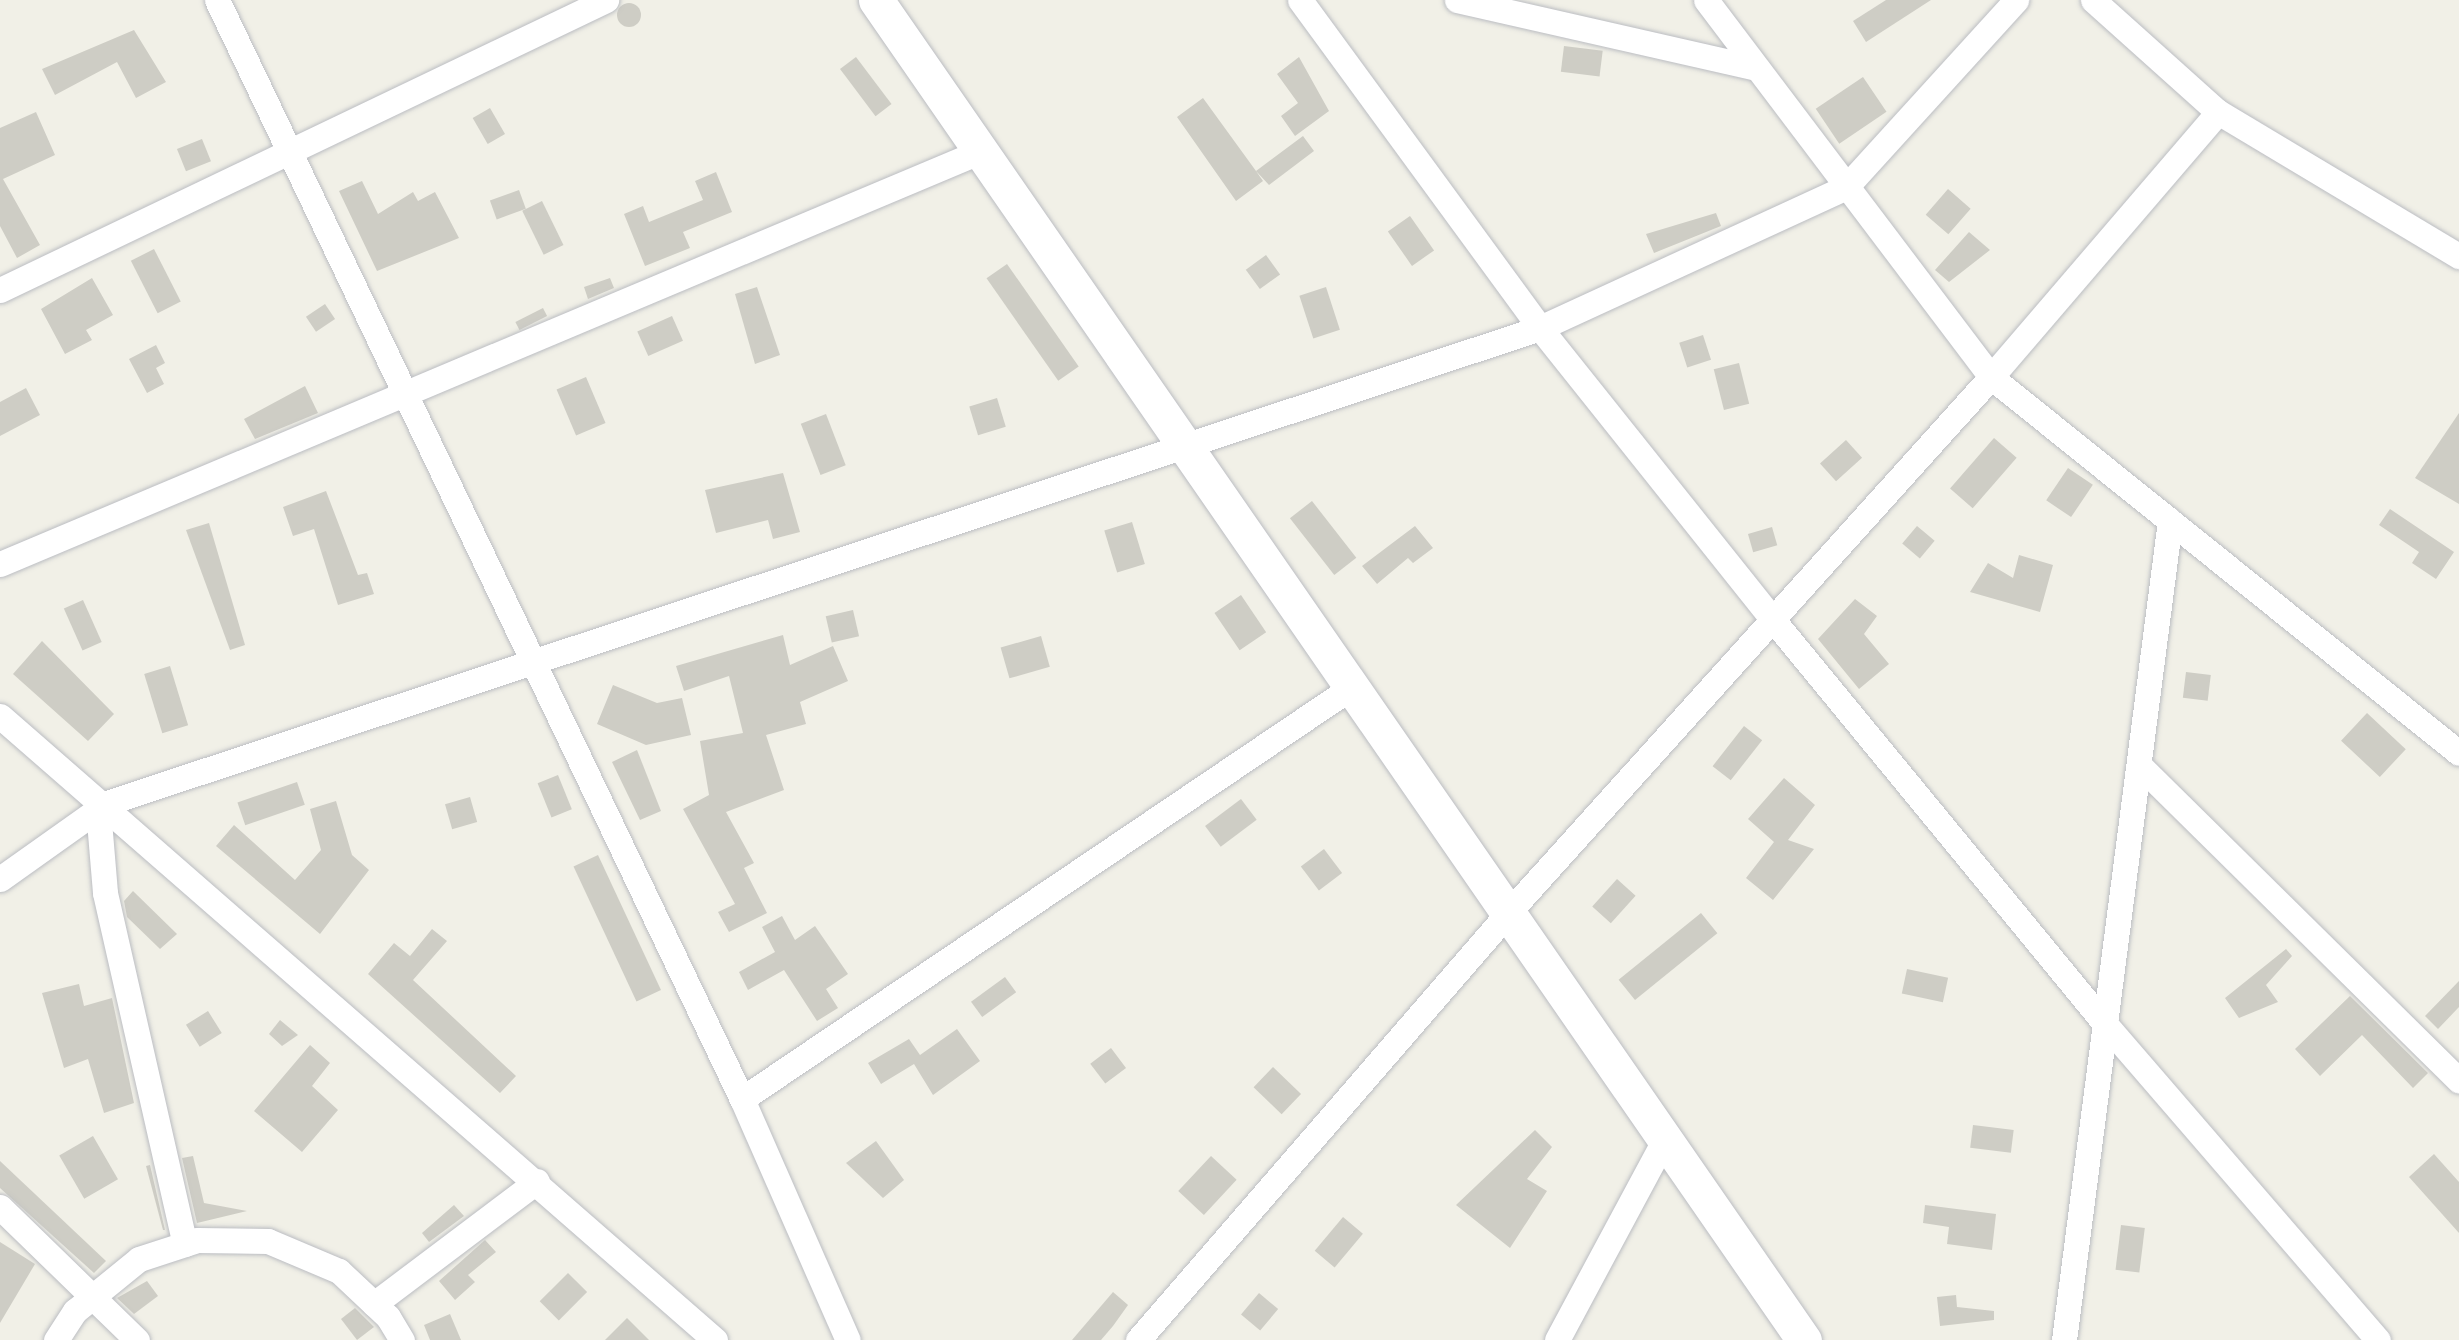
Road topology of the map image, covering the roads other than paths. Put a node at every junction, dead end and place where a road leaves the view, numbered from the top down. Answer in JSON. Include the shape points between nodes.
{"nodes":[{"id":1,"x":218,"y":0,"type":"edge"},
{"id":2,"x":606,"y":0,"type":"edge"},
{"id":3,"x":876,"y":0,"type":"edge"},
{"id":4,"x":1300,"y":0,"type":"edge"},
{"id":5,"x":1457,"y":0,"type":"edge"},
{"id":6,"x":1706,"y":0,"type":"edge"},
{"id":7,"x":2016,"y":0,"type":"edge"},
{"id":8,"x":2093,"y":0,"type":"edge"},
{"id":9,"x":1752,"y":67,"type":"junction"},
{"id":10,"x":2218,"y":112,"type":"junction"},
{"id":11,"x":290,"y":151,"type":"junction"},
{"id":12,"x":981,"y":151,"type":"junction"},
{"id":13,"x":1846,"y":187,"type":"junction"},
{"id":14,"x":2459,"y":256,"type":"edge"},
{"id":15,"x":0,"y":290,"type":"edge"},
{"id":16,"x":1540,"y":328,"type":"junction"},
{"id":17,"x":1991,"y":378,"type":"junction"},
{"id":18,"x":405,"y":392,"type":"junction"},
{"id":19,"x":1183,"y":442,"type":"junction"},
{"id":20,"x":2170,"y":521,"type":"junction"},
{"id":21,"x":0,"y":564,"type":"edge"},
{"id":22,"x":1774,"y":621,"type":"junction"},
{"id":23,"x":532,"y":659,"type":"junction"},
{"id":24,"x":1352,"y":688,"type":"junction"},
{"id":25,"x":0,"y":716,"type":"edge"},
{"id":26,"x":2459,"y":753,"type":"edge"},
{"id":27,"x":2140,"y":766,"type":"junction"},
{"id":28,"x":102,"y":806,"type":"junction"},
{"id":29,"x":0,"y":879,"type":"edge"},
{"id":30,"x":1508,"y":913,"type":"junction"},
{"id":31,"x":2106,"y":1026,"type":"junction"},
{"id":32,"x":2459,"y":1080,"type":"edge"},
{"id":33,"x":742,"y":1099,"type":"junction"},
{"id":34,"x":1665,"y":1138,"type":"junction"},
{"id":35,"x":537,"y":1181,"type":"junction"},
{"id":36,"x":0,"y":1207,"type":"edge"},
{"id":37,"x":185,"y":1244,"type":"junction"},
{"id":38,"x":93,"y":1296,"type":"junction"},
{"id":39,"x":374,"y":1304,"type":"junction"},
{"id":40,"x":56,"y":1340,"type":"edge"},
{"id":41,"x":137,"y":1340,"type":"edge"},
{"id":42,"x":402,"y":1340,"type":"edge"},
{"id":43,"x":715,"y":1340,"type":"edge"},
{"id":44,"x":848,"y":1340,"type":"edge"},
{"id":45,"x":1138,"y":1340,"type":"edge"},
{"id":46,"x":1558,"y":1340,"type":"edge"},
{"id":47,"x":1804,"y":1340,"type":"edge"},
{"id":48,"x":2064,"y":1340,"type":"edge"},
{"id":49,"x":2378,"y":1340,"type":"edge"}],
"edges":[{"from":1,"to":11,"type":"street"},
{"from":2,"to":11,"type":"street"},
{"from":3,"to":12,"type":"street"},
{"from":4,"to":16,"type":"street"},
{"from":5,"to":9,"type":"street"},
{"from":6,"to":9,"type":"street"},
{"from":7,"to":13,"type":"street"},
{"from":8,"to":10,"type":"street"},
{"from":9,"to":13,"type":"street"},
{"from":10,"to":14,"type":"street"},
{"from":10,"to":17,"type":"street"},
{"from":11,"to":15,"type":"street"},
{"from":11,"to":18,"type":"street"},
{"from":12,"to":18,"type":"street"},
{"from":12,"to":19,"type":"street"},
{"from":13,"to":16,"type":"street"},
{"from":13,"to":17,"type":"street"},
{"from":16,"to":19,"type":"street"},
{"from":16,"to":22,"type":"street"},
{"from":17,"to":20,"type":"street"},
{"from":17,"to":22,"type":"street"},
{"from":18,"to":21,"type":"street"},
{"from":18,"to":23,"type":"street"},
{"from":19,"to":23,"type":"street"},
{"from":19,"to":24,"type":"street"},
{"from":20,"to":26,"type":"street"},
{"from":20,"to":27,"type":"street"},
{"from":22,"to":30,"type":"street"},
{"from":22,"to":31,"type":"street"},
{"from":23,"to":28,"type":"street"},
{"from":23,"to":33,"type":"street"},
{"from":24,"to":30,"type":"street"},
{"from":24,"to":33,"type":"street"},
{"from":25,"to":28,"type":"street"},
{"from":27,"to":31,"type":"street"},
{"from":27,"to":32,"type":"street"},
{"from":28,"to":29,"type":"street"},
{"from":28,"to":35,"type":"street"},
{"from":28,"to":37,"type":"street","via":[[104,892]]},
{"from":30,"to":34,"type":"street"},
{"from":30,"to":45,"type":"street"},
{"from":31,"to":48,"type":"street"},
{"from":31,"to":49,"type":"street"},
{"from":33,"to":44,"type":"street"},
{"from":34,"to":46,"type":"street"},
{"from":34,"to":47,"type":"street"},
{"from":35,"to":39,"type":"street"},
{"from":35,"to":43,"type":"street"},
{"from":36,"to":38,"type":"street"},
{"from":37,"to":38,"type":"street","via":[[139,1258]]},
{"from":37,"to":39,"type":"street","via":[[268,1241],[339,1271]]},
{"from":38,"to":40,"type":"street"},
{"from":38,"to":41,"type":"street"},
{"from":39,"to":42,"type":"street"}]}
